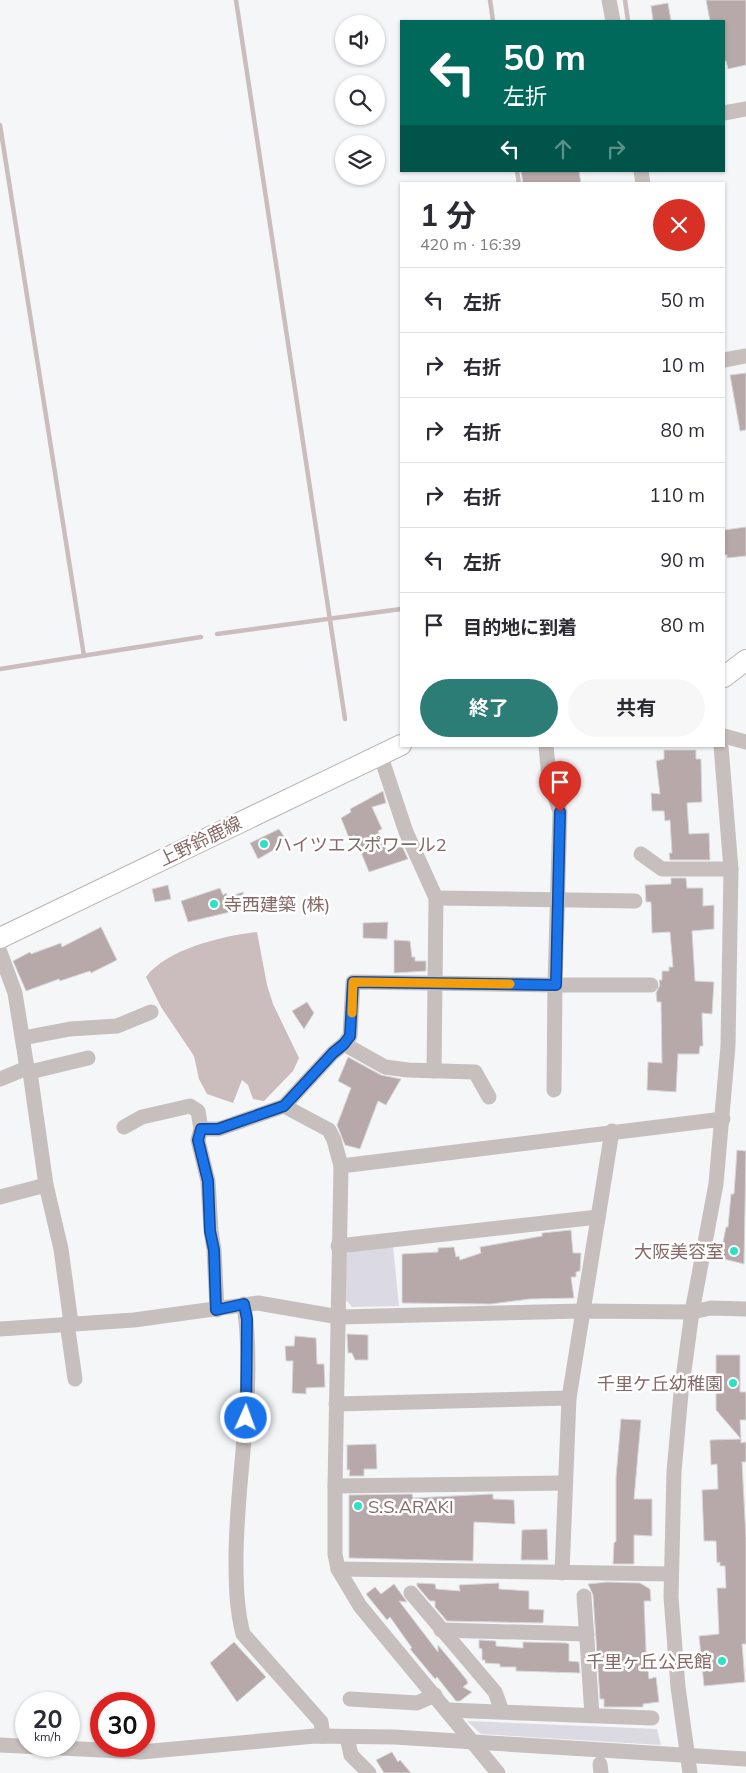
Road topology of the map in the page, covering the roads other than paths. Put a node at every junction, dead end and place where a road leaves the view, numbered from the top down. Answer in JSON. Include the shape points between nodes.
{"nodes":[{"id":1,"x":609,"y":0,"type":"edge"},
{"id":2,"x":613,"y":20,"type":"edge"},
{"id":3,"x":746,"y":109,"type":"edge"},
{"id":4,"x":725,"y":113,"type":"edge"},
{"id":5,"x":746,"y":356,"type":"edge"},
{"id":6,"x":725,"y":360,"type":"edge"},
{"id":7,"x":746,"y":660,"type":"edge"},
{"id":8,"x":725,"y":676,"type":"edge"},
{"id":9,"x":725,"y":736,"type":"edge"},
{"id":10,"x":746,"y":742,"type":"edge"},
{"id":11,"x":400,"y":745,"type":"edge"},
{"id":12,"x":546,"y":747,"type":"edge"},
{"id":13,"x":721,"y":747,"type":"edge"},
{"id":14,"x":380,"y":754,"type":"junction"},
{"id":15,"x":641,"y":854,"type":"dead end"},
{"id":16,"x":731,"y":869,"type":"junction"},
{"id":17,"x":436,"y":898,"type":"junction"},
{"id":18,"x":558,"y":899,"type":"junction"},
{"id":19,"x":635,"y":901,"type":"dead end"},
{"id":20,"x":0,"y":938,"type":"edge"},
{"id":21,"x":0,"y":952,"type":"edge"},
{"id":22,"x":731,"y":968,"type":"junction"},
{"id":23,"x":746,"y":968,"type":"edge"},
{"id":24,"x":434,"y":983,"type":"junction"},
{"id":25,"x":556,"y":985,"type":"junction"},
{"id":26,"x":651,"y":985,"type":"dead end"},
{"id":27,"x":151,"y":1012,"type":"dead end"},
{"id":28,"x":23,"y":1038,"type":"junction"},
{"id":29,"x":344,"y":1044,"type":"junction"},
{"id":30,"x":88,"y":1058,"type":"dead end"},
{"id":31,"x":28,"y":1070,"type":"junction"},
{"id":32,"x":434,"y":1071,"type":"junction"},
{"id":33,"x":0,"y":1079,"type":"edge"},
{"id":34,"x":554,"y":1090,"type":"dead end"},
{"id":35,"x":489,"y":1097,"type":"dead end"},
{"id":36,"x":284,"y":1106,"type":"junction"},
{"id":37,"x":723,"y":1119,"type":"junction"},
{"id":38,"x":124,"y":1127,"type":"dead end"},
{"id":39,"x":201,"y":1129,"type":"junction"},
{"id":40,"x":612,"y":1131,"type":"junction"},
{"id":41,"x":341,"y":1166,"type":"junction"},
{"id":42,"x":46,"y":1185,"type":"junction"},
{"id":43,"x":0,"y":1197,"type":"edge"},
{"id":44,"x":598,"y":1217,"type":"junction"},
{"id":45,"x":338,"y":1246,"type":"junction"},
{"id":46,"x":244,"y":1304,"type":"junction"},
{"id":47,"x":746,"y":1309,"type":"edge"},
{"id":48,"x":216,"y":1310,"type":"junction"},
{"id":49,"x":583,"y":1311,"type":"junction"},
{"id":50,"x":692,"y":1312,"type":"junction"},
{"id":51,"x":339,"y":1317,"type":"junction"},
{"id":52,"x":69,"y":1323,"type":"junction"},
{"id":53,"x":0,"y":1329,"type":"edge"},
{"id":54,"x":75,"y":1379,"type":"dead end"},
{"id":55,"x":569,"y":1398,"type":"junction"},
{"id":56,"x":336,"y":1404,"type":"junction"},
{"id":57,"x":564,"y":1483,"type":"junction"},
{"id":58,"x":335,"y":1486,"type":"junction"},
{"id":59,"x":338,"y":1569,"type":"junction"},
{"id":60,"x":562,"y":1573,"type":"junction"},
{"id":61,"x":671,"y":1574,"type":"junction"},
{"id":62,"x":411,"y":1593,"type":"dead end"},
{"id":63,"x":584,"y":1596,"type":"dead end"},
{"id":64,"x":441,"y":1630,"type":"junction"},
{"id":65,"x":587,"y":1634,"type":"junction"},
{"id":66,"x":435,"y":1695,"type":"junction"},
{"id":67,"x":350,"y":1699,"type":"dead end"},
{"id":68,"x":447,"y":1710,"type":"junction"},
{"id":69,"x":502,"y":1711,"type":"junction"},
{"id":70,"x":592,"y":1715,"type":"junction"},
{"id":71,"x":652,"y":1718,"type":"dead end"},
{"id":72,"x":323,"y":1736,"type":"junction"},
{"id":73,"x":347,"y":1736,"type":"junction"},
{"id":74,"x":472,"y":1742,"type":"junction"},
{"id":75,"x":0,"y":1745,"type":"edge"},
{"id":76,"x":688,"y":1757,"type":"junction"},
{"id":77,"x":746,"y":1759,"type":"edge"},
{"id":78,"x":493,"y":1772,"type":"edge"},
{"id":79,"x":369,"y":1773,"type":"edge"},
{"id":80,"x":690,"y":1773,"type":"edge"}],
"edges":[{"from":1,"to":2,"type":"street"},
{"from":3,"to":4,"type":"street"},
{"from":5,"to":6,"type":"street"},
{"from":7,"to":8,"type":"main road"},
{"from":9,"to":10,"type":"street"},
{"from":11,"to":14,"type":"main road","name":"上野鈴鹿線"},
{"from":12,"to":18,"type":"street","via":[[549,778],[560,812]]},
{"from":13,"to":16,"type":"street"},
{"from":14,"to":17,"type":"street","via":[[406,832]]},
{"from":14,"to":20,"type":"main road","name":"上野鈴鹿線"},
{"from":15,"to":16,"type":"street","via":[[662,869]]},
{"from":16,"to":22,"type":"street"},
{"from":17,"to":18,"type":"street"},
{"from":17,"to":24,"type":"street"},
{"from":18,"to":19,"type":"street"},
{"from":18,"to":25,"type":"street"},
{"from":21,"to":28,"type":"street","via":[[15,993]]},
{"from":22,"to":23,"type":"street"},
{"from":22,"to":37,"type":"street"},
{"from":24,"to":25,"type":"street"},
{"from":24,"to":29,"type":"street","via":[[353,982],[350,1036]]},
{"from":24,"to":32,"type":"street"},
{"from":25,"to":26,"type":"street"},
{"from":25,"to":34,"type":"street"},
{"from":27,"to":28,"type":"street","via":[[117,1026],[70,1029]]},
{"from":28,"to":31,"type":"street"},
{"from":29,"to":32,"type":"street","via":[[386,1067]]},
{"from":29,"to":36,"type":"street"},
{"from":30,"to":31,"type":"street"},
{"from":31,"to":33,"type":"street"},
{"from":31,"to":42,"type":"street"},
{"from":32,"to":35,"type":"street","via":[[475,1072]]},
{"from":36,"to":39,"type":"street","via":[[218,1129]]},
{"from":36,"to":41,"type":"street","via":[[329,1130]]},
{"from":37,"to":40,"type":"street"},
{"from":37,"to":50,"type":"street","via":[[716,1184]]},
{"from":38,"to":39,"type":"street","via":[[142,1117],[190,1106],[198,1111]]},
{"from":39,"to":48,"type":"street","via":[[198,1140],[208,1181]]},
{"from":40,"to":41,"type":"street"},
{"from":40,"to":44,"type":"street"},
{"from":41,"to":45,"type":"street"},
{"from":42,"to":43,"type":"street"},
{"from":42,"to":52,"type":"street","via":[[61,1249]]},
{"from":44,"to":45,"type":"street"},
{"from":44,"to":49,"type":"street"},
{"from":45,"to":51,"type":"street"},
{"from":46,"to":48,"type":"street"},
{"from":46,"to":51,"type":"street","via":[[258,1303]]},
{"from":46,"to":72,"type":"street","via":[[247,1319],[247,1399],[236,1514],[239,1619],[242,1634],[321,1722]]},
{"from":47,"to":50,"type":"street","via":[[711,1308]]},
{"from":48,"to":52,"type":"street","via":[[134,1320]]},
{"from":49,"to":50,"type":"street"},
{"from":49,"to":51,"type":"street"},
{"from":49,"to":55,"type":"street"},
{"from":50,"to":61,"type":"street","via":[[674,1472]]},
{"from":51,"to":56,"type":"street"},
{"from":52,"to":53,"type":"street"},
{"from":52,"to":54,"type":"street"},
{"from":55,"to":56,"type":"street"},
{"from":55,"to":57,"type":"street"},
{"from":56,"to":58,"type":"street"},
{"from":57,"to":58,"type":"street"},
{"from":57,"to":60,"type":"street"},
{"from":58,"to":59,"type":"street"},
{"from":59,"to":60,"type":"street"},
{"from":59,"to":66,"type":"street","via":[[360,1606]]},
{"from":60,"to":61,"type":"street"},
{"from":61,"to":76,"type":"street","via":[[678,1686]]},
{"from":62,"to":64,"type":"street"},
{"from":63,"to":65,"type":"street"},
{"from":64,"to":65,"type":"street"},
{"from":64,"to":69,"type":"street","via":[[495,1692]]},
{"from":65,"to":70,"type":"street"},
{"from":66,"to":67,"type":"street","via":[[417,1702]]},
{"from":66,"to":68,"type":"street"},
{"from":68,"to":69,"type":"street"},
{"from":68,"to":74,"type":"street"},
{"from":69,"to":70,"type":"street"},
{"from":70,"to":71,"type":"street"},
{"from":72,"to":73,"type":"street"},
{"from":72,"to":75,"type":"street","via":[[141,1752]]},
{"from":73,"to":74,"type":"street"},
{"from":73,"to":79,"type":"street","via":[[351,1755]]},
{"from":74,"to":76,"type":"street"},
{"from":74,"to":78,"type":"street"},
{"from":76,"to":77,"type":"street"},
{"from":76,"to":80,"type":"street"}]}
